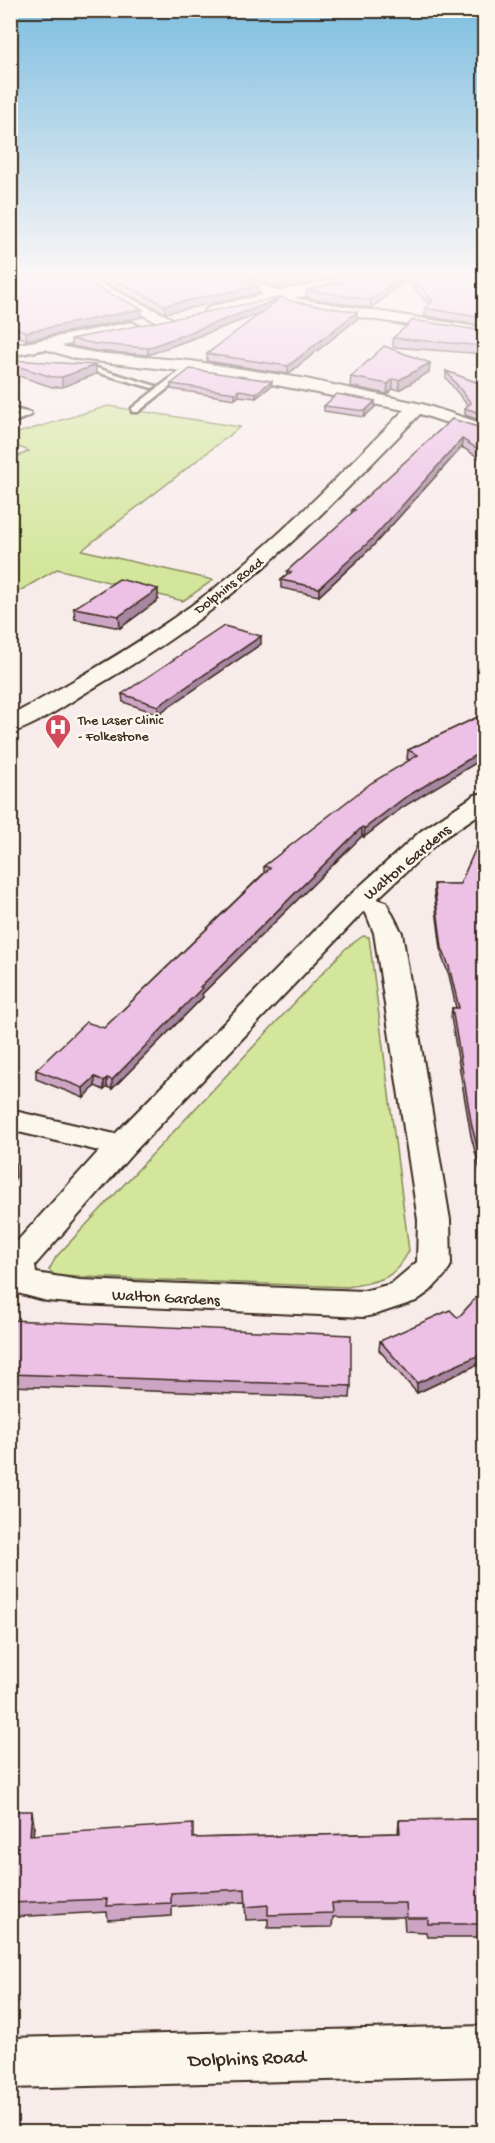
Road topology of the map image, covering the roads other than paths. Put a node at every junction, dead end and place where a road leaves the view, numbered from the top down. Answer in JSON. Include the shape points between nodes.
{"nodes":[{"id":1,"x":103,"y":372,"type":"edge"},
{"id":2,"x":184,"y":372,"type":"edge"},
{"id":3,"x":233,"y":372,"type":"edge"},
{"id":4,"x":152,"y":386,"type":"dead end"},
{"id":5,"x":416,"y":408,"type":"junction"},
{"id":6,"x":10,"y":410,"type":"edge"},
{"id":7,"x":135,"y":410,"type":"dead end"},
{"id":8,"x":10,"y":422,"type":"edge"},
{"id":9,"x":484,"y":430,"type":"edge"},
{"id":10,"x":10,"y":726,"type":"edge"},
{"id":11,"x":484,"y":800,"type":"edge"},
{"id":12,"x":358,"y":902,"type":"junction"},
{"id":13,"x":10,"y":1120,"type":"edge"},
{"id":14,"x":122,"y":1146,"type":"junction"},
{"id":15,"x":484,"y":2051,"type":"edge"},
{"id":16,"x":10,"y":2064,"type":"edge"}],
"edges":[{"from":1,"to":4,"type":"lane"},
{"from":2,"to":7,"type":"lane"},
{"from":3,"to":5,"type":"street"},
{"from":5,"to":9,"type":"street"},
{"from":5,"to":10,"type":"street","name":"Dolphins Road","via":[[318,507],[220,593],[139,651]]},
{"from":6,"to":8,"type":"lane","via":[[27,415]]},
{"from":11,"to":12,"type":"street","name":"Walton Gardens","via":[[430,836]]},
{"from":12,"to":14,"type":"street","name":"Walton Gardens"},
{"from":12,"to":14,"type":"street","name":"Walton Gardens","via":[[377,908],[388,933],[434,1220],[434,1264],[420,1282],[398,1297],[364,1304],[46,1290],[19,1281],[18,1262]]},
{"from":13,"to":14,"type":"street"},
{"from":15,"to":16,"type":"street","name":"Dolphins Road"}]}
